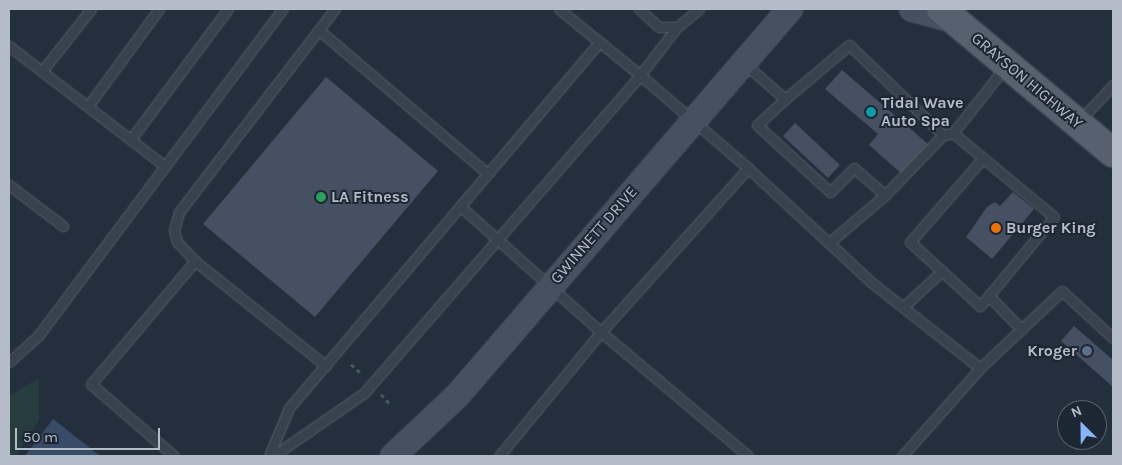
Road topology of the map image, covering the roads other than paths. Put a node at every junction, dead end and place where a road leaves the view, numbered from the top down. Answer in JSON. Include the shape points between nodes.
{"nodes":[{"id":1,"x":91,"y":9,"type":"edge"},
{"id":2,"x":160,"y":9,"type":"edge"},
{"id":3,"x":228,"y":9,"type":"edge"},
{"id":4,"x":282,"y":9,"type":"edge"},
{"id":5,"x":335,"y":9,"type":"edge"},
{"id":6,"x":559,"y":9,"type":"edge"},
{"id":7,"x":639,"y":9,"type":"edge"},
{"id":8,"x":699,"y":9,"type":"edge"},
{"id":9,"x":790,"y":9,"type":"edge"},
{"id":10,"x":807,"y":9,"type":"edge"},
{"id":11,"x":912,"y":9,"type":"edge"},
{"id":12,"x":948,"y":14,"type":"edge"},
{"id":13,"x":677,"y":27,"type":"junction"},
{"id":14,"x":318,"y":30,"type":"junction"},
{"id":15,"x":768,"y":34,"type":"junction"},
{"id":16,"x":599,"y":42,"type":"junction"},
{"id":17,"x":9,"y":46,"type":"edge"},
{"id":18,"x":744,"y":62,"type":"junction"},
{"id":19,"x":1007,"y":65,"type":"junction"},
{"id":20,"x":42,"y":71,"type":"junction"},
{"id":21,"x":640,"y":76,"type":"junction"},
{"id":22,"x":1113,"y":85,"type":"edge"},
{"id":23,"x":785,"y":99,"type":"junction"},
{"id":24,"x":88,"y":106,"type":"junction"},
{"id":25,"x":694,"y":121,"type":"junction"},
{"id":26,"x":1077,"y":123,"type":"junction"},
{"id":27,"x":954,"y":133,"type":"junction"},
{"id":28,"x":943,"y":134,"type":"junction"},
{"id":29,"x":131,"y":139,"type":"junction"},
{"id":30,"x":1113,"y":153,"type":"edge"},
{"id":31,"x":983,"y":158,"type":"junction"},
{"id":32,"x":165,"y":166,"type":"junction"},
{"id":33,"x":748,"y":168,"type":"junction"},
{"id":34,"x":486,"y":172,"type":"junction"},
{"id":35,"x":9,"y":185,"type":"edge"},
{"id":36,"x":885,"y":195,"type":"junction"},
{"id":37,"x":460,"y":206,"type":"junction"},
{"id":38,"x":63,"y":226,"type":"dead end"},
{"id":39,"x":496,"y":238,"type":"junction"},
{"id":40,"x":830,"y":242,"type":"junction"},
{"id":41,"x":195,"y":261,"type":"junction"},
{"id":42,"x":942,"y":271,"type":"junction"},
{"id":43,"x":550,"y":286,"type":"junction"},
{"id":44,"x":989,"y":296,"type":"junction"},
{"id":45,"x":904,"y":306,"type":"junction"},
{"id":46,"x":1022,"y":330,"type":"junction"},
{"id":47,"x":601,"y":332,"type":"junction"},
{"id":48,"x":1113,"y":338,"type":"edge"},
{"id":49,"x":9,"y":348,"type":"edge"},
{"id":50,"x":16,"y":356,"type":"junction"},
{"id":51,"x":9,"y":362,"type":"edge"},
{"id":52,"x":326,"y":366,"type":"junction"},
{"id":53,"x":980,"y":368,"type":"junction"},
{"id":54,"x":174,"y":456,"type":"edge"},
{"id":55,"x":271,"y":456,"type":"edge"},
{"id":56,"x":393,"y":456,"type":"edge"},
{"id":57,"x":499,"y":456,"type":"edge"},
{"id":58,"x":748,"y":456,"type":"edge"},
{"id":59,"x":902,"y":456,"type":"edge"}],
"edges":[{"from":1,"to":20,"type":"lane"},
{"from":2,"to":24,"type":"lane"},
{"from":3,"to":29,"type":"lane"},
{"from":4,"to":32,"type":"lane"},
{"from":5,"to":14,"type":"lane"},
{"from":6,"to":16,"type":"lane"},
{"from":7,"to":13,"type":"lane","via":[[660,27]]},
{"from":8,"to":13,"type":"lane"},
{"from":9,"to":15,"type":"street","name":"GWINNETT DRIVE"},
{"from":10,"to":15,"type":"street"},
{"from":11,"to":12,"type":"street"},
{"from":12,"to":19,"type":"main road","name":"GRAYSON HIGHWAY"},
{"from":13,"to":21,"type":"lane"},
{"from":14,"to":34,"type":"lane"},
{"from":14,"to":41,"type":"lane","via":[[179,212],[174,230],[177,242]]},
{"from":15,"to":18,"type":"street","name":"GWINNETT DRIVE"},
{"from":16,"to":21,"type":"lane"},
{"from":16,"to":34,"type":"lane"},
{"from":17,"to":20,"type":"lane"},
{"from":18,"to":23,"type":"lane"},
{"from":18,"to":25,"type":"street","name":"GWINNETT DRIVE"},
{"from":19,"to":26,"type":"main road","name":"GRAYSON HIGHWAY"},
{"from":19,"to":27,"type":"lane"},
{"from":20,"to":24,"type":"lane"},
{"from":21,"to":25,"type":"lane"},
{"from":21,"to":39,"type":"lane"},
{"from":22,"to":26,"type":"lane"},
{"from":23,"to":28,"type":"lane","via":[[849,45]]},
{"from":23,"to":36,"type":"lane","via":[[757,125],[830,192],[854,168]]},
{"from":24,"to":29,"type":"lane"},
{"from":25,"to":33,"type":"lane"},
{"from":25,"to":43,"type":"street","name":"GWINNETT DRIVE"},
{"from":26,"to":30,"type":"main road","name":"GRAYSON HIGHWAY"},
{"from":27,"to":28,"type":"lane"},
{"from":27,"to":31,"type":"lane"},
{"from":28,"to":36,"type":"lane"},
{"from":29,"to":32,"type":"lane"},
{"from":31,"to":42,"type":"lane","via":[[910,242]]},
{"from":31,"to":44,"type":"lane","via":[[1054,217]]},
{"from":32,"to":50,"type":"lane","via":[[38,336]]},
{"from":33,"to":40,"type":"lane"},
{"from":33,"to":47,"type":"lane"},
{"from":34,"to":37,"type":"lane"},
{"from":35,"to":38,"type":"lane"},
{"from":36,"to":40,"type":"lane"},
{"from":37,"to":39,"type":"lane"},
{"from":37,"to":52,"type":"lane"},
{"from":39,"to":43,"type":"lane"},
{"from":39,"to":55,"type":"lane","via":[[364,392]]},
{"from":40,"to":45,"type":"lane"},
{"from":41,"to":52,"type":"lane"},
{"from":41,"to":54,"type":"lane","via":[[91,384]]},
{"from":42,"to":44,"type":"lane","via":[[980,306]]},
{"from":42,"to":45,"type":"lane"},
{"from":43,"to":47,"type":"lane"},
{"from":43,"to":56,"type":"street","name":"GWINNETT DRIVE","via":[[457,396]]},
{"from":44,"to":46,"type":"lane"},
{"from":45,"to":53,"type":"lane"},
{"from":46,"to":48,"type":"lane","via":[[1062,291]]},
{"from":46,"to":53,"type":"lane"},
{"from":47,"to":57,"type":"lane"},
{"from":47,"to":58,"type":"lane"},
{"from":49,"to":50,"type":"lane"},
{"from":50,"to":51,"type":"lane"},
{"from":52,"to":55,"type":"lane","via":[[289,408]]},
{"from":53,"to":59,"type":"lane"}]}
